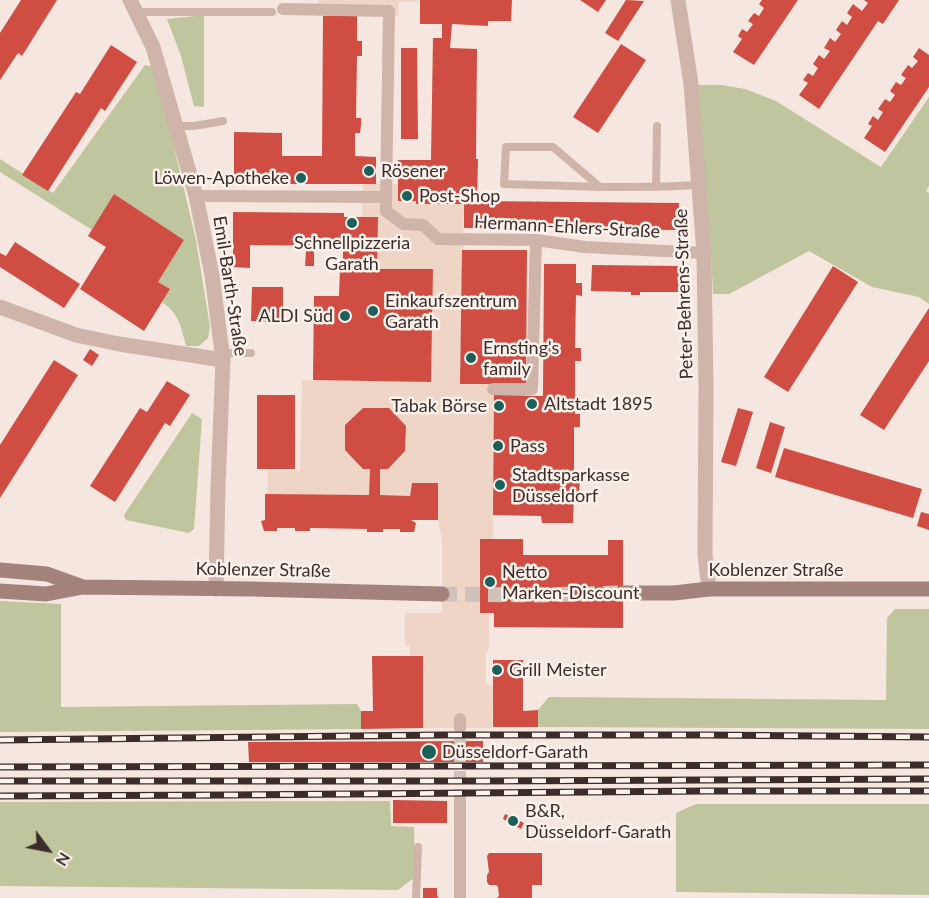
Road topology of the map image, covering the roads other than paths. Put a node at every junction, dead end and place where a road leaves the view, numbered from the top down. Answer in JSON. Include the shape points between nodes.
{"nodes":[{"id":1,"x":678,"y":0,"type":"edge"},
{"id":2,"x":134,"y":6,"type":"edge"},
{"id":3,"x":277,"y":11,"type":"joint"},
{"id":4,"x":223,"y":121,"type":"dead end"},
{"id":5,"x":176,"y":126,"type":"junction"},
{"id":6,"x":657,"y":126,"type":"dead end"},
{"id":7,"x":699,"y":185,"type":"junction"},
{"id":8,"x":600,"y":187,"type":"junction"},
{"id":9,"x":656,"y":187,"type":"junction"},
{"id":10,"x":196,"y":196,"type":"junction"},
{"id":11,"x":386,"y":197,"type":"junction"},
{"id":12,"x":536,"y":240,"type":"junction"},
{"id":13,"x":704,"y":253,"type":"junction"},
{"id":14,"x":0,"y":307,"type":"edge"},
{"id":15,"x":251,"y":354,"type":"dead end"},
{"id":16,"x":223,"y":356,"type":"junction"},
{"id":17,"x":493,"y":389,"type":"dead end"},
{"id":18,"x":0,"y":570,"type":"edge"},
{"id":19,"x":83,"y":587,"type":"junction"},
{"id":20,"x":216,"y":589,"type":"junction"},
{"id":21,"x":709,"y":589,"type":"junction"},
{"id":22,"x":929,"y":589,"type":"edge"},
{"id":23,"x":0,"y":591,"type":"edge"},
{"id":24,"x":623,"y":593,"type":"tunnel mouth"},
{"id":25,"x":442,"y":594,"type":"tunnel mouth"},
{"id":26,"x":460,"y":801,"type":"tunnel mouth"},
{"id":27,"x":418,"y":847,"type":"dead end"},
{"id":28,"x":417,"y":898,"type":"edge"},
{"id":29,"x":460,"y":898,"type":"edge"}],
"edges":[{"from":1,"to":7,"type":"street","name":"Peter-Behrens-Straße","via":[[691,84]]},
{"from":2,"to":3,"type":"lane"},
{"from":2,"to":5,"type":"street","name":"Emil-Barth-Straße","via":[[153,47]]},
{"from":3,"to":11,"type":"street","via":[[389,11]]},
{"from":4,"to":5,"type":"lane"},
{"from":5,"to":10,"type":"street","name":"Emil-Barth-Straße"},
{"from":6,"to":9,"type":"lane"},
{"from":7,"to":9,"type":"lane"},
{"from":7,"to":13,"type":"street","name":"Peter-Behrens-Straße"},
{"from":8,"to":8,"type":"lane","via":[[553,147],[506,147],[504,184]]},
{"from":8,"to":9,"type":"lane"},
{"from":10,"to":11,"type":"street"},
{"from":10,"to":16,"type":"street","name":"Emil-Barth-Straße"},
{"from":11,"to":12,"type":"street","name":"Hermann-Ehlers-Straße","via":[[386,211],[403,224],[423,225],[438,239]]},
{"from":12,"to":13,"type":"street","name":"Hermann-Ehlers-Straße","via":[[585,248]]},
{"from":12,"to":17,"type":"street","via":[[532,390]]},
{"from":13,"to":21,"type":"street","name":"Peter-Behrens-Straße","via":[[705,555]]},
{"from":14,"to":16,"type":"street","via":[[76,335]]},
{"from":15,"to":16,"type":"lane"},
{"from":16,"to":20,"type":"street","name":"Emil-Barth-Straße"},
{"from":18,"to":19,"type":"main road","name":"Koblenzer Straße","via":[[47,574]]},
{"from":19,"to":20,"type":"main road","name":"Koblenzer Straße"},
{"from":19,"to":23,"type":"main road","name":"Koblenzer Straße","via":[[46,594]]},
{"from":20,"to":25,"type":"main road","name":"Koblenzer Straße"},
{"from":21,"to":22,"type":"main road","name":"Koblenzer Straße"},
{"from":21,"to":24,"type":"main road","name":"Koblenzer Straße"},
{"from":26,"to":29,"type":"street"},
{"from":27,"to":28,"type":"lane"}]}
